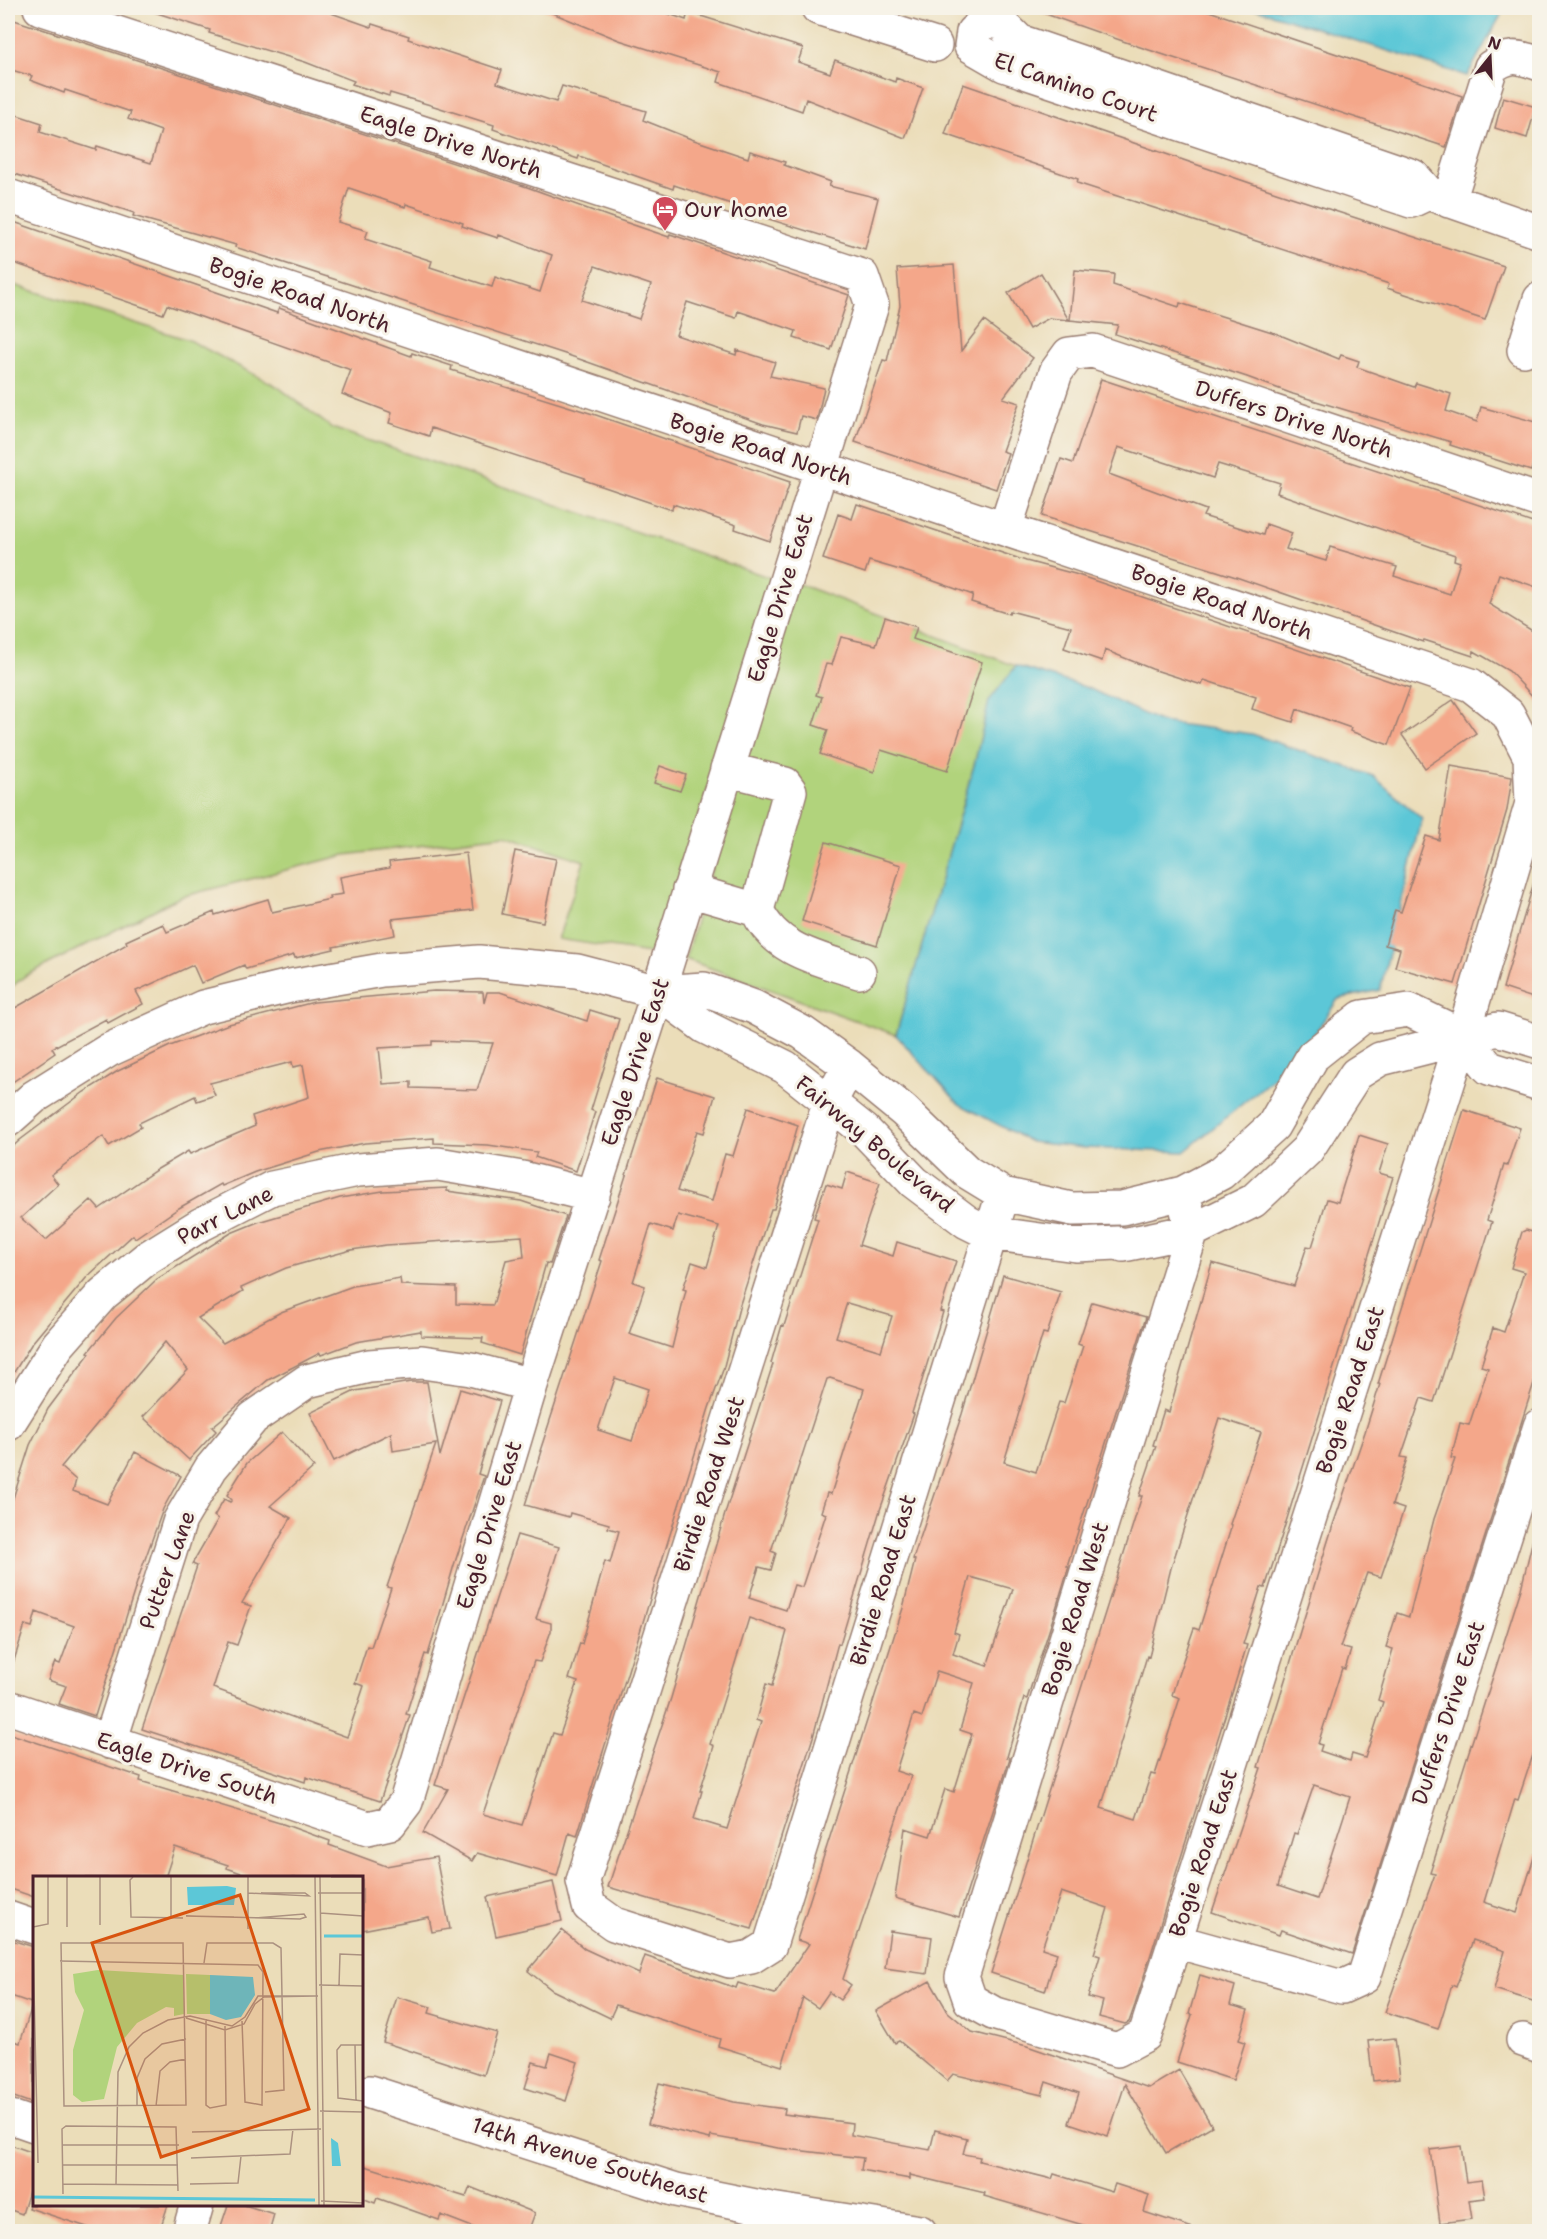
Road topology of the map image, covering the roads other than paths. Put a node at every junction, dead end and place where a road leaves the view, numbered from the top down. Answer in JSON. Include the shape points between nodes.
{"nodes":[{"id":1,"x":40,"y":8,"type":"edge"},
{"id":2,"x":822,"y":8,"type":"edge"},
{"id":3,"x":934,"y":45,"type":"dead end"},
{"id":4,"x":1539,"y":64,"type":"edge"},
{"id":5,"x":8,"y":196,"type":"edge"},
{"id":6,"x":1438,"y":197,"type":"junction"},
{"id":7,"x":1539,"y":232,"type":"edge"},
{"id":8,"x":862,"y":276,"type":"joint"},
{"id":9,"x":1539,"y":300,"type":"edge"},
{"id":10,"x":1524,"y":350,"type":"dead end"},
{"id":11,"x":819,"y":469,"type":"junction"},
{"id":12,"x":1539,"y":501,"type":"edge"},
{"id":13,"x":1005,"y":530,"type":"junction"},
{"id":14,"x":1509,"y":714,"type":"joint"},
{"id":15,"x":727,"y":769,"type":"junction"},
{"id":16,"x":689,"y":890,"type":"junction"},
{"id":17,"x":757,"y":910,"type":"junction"},
{"id":18,"x":859,"y":972,"type":"dead end"},
{"id":19,"x":658,"y":992,"type":"junction"},
{"id":20,"x":1463,"y":1036,"type":"junction"},
{"id":21,"x":1539,"y":1042,"type":"edge"},
{"id":22,"x":849,"y":1066,"type":"junction"},
{"id":23,"x":1539,"y":1084,"type":"edge"},
{"id":24,"x":830,"y":1104,"type":"junction"},
{"id":25,"x":8,"y":1120,"type":"edge"},
{"id":26,"x":1183,"y":1193,"type":"junction"},
{"id":27,"x":1003,"y":1194,"type":"junction"},
{"id":28,"x":593,"y":1196,"type":"junction"},
{"id":29,"x":1192,"y":1231,"type":"junction"},
{"id":30,"x":989,"y":1233,"type":"junction"},
{"id":31,"x":531,"y":1385,"type":"junction"},
{"id":32,"x":8,"y":1424,"type":"edge"},
{"id":33,"x":1539,"y":1426,"type":"edge"},
{"id":34,"x":8,"y":1707,"type":"edge"},
{"id":35,"x":110,"y":1742,"type":"junction"},
{"id":36,"x":368,"y":1828,"type":"joint"},
{"id":37,"x":8,"y":1918,"type":"edge"},
{"id":38,"x":33,"y":1927,"type":"edge"},
{"id":39,"x":1175,"y":1941,"type":"junction"},
{"id":40,"x":751,"y":1957,"type":"joint"},
{"id":41,"x":1117,"y":2050,"type":"joint"},
{"id":42,"x":370,"y":2092,"type":"dead end"},
{"id":43,"x":8,"y":2116,"type":"edge"},
{"id":44,"x":33,"y":2124,"type":"edge"},
{"id":45,"x":197,"y":2206,"type":"edge"},
{"id":46,"x":189,"y":2232,"type":"edge"},
{"id":47,"x":920,"y":2232,"type":"edge"}],
"edges":[{"from":1,"to":8,"type":"street","name":"Eagle Drive North"},
{"from":2,"to":3,"type":"street"},
{"from":4,"to":6,"type":"street","via":[[1505,57],[1491,67]]},
{"from":5,"to":11,"type":"street","name":"Bogie Road North"},
{"from":6,"to":6,"type":"street","name":"El Camino Court","via":[[1413,176],[1019,41],[1001,23],[986,20],[973,32],[971,46],[1004,65],[1411,201]]},
{"from":6,"to":7,"type":"street","name":"El Camino Court"},
{"from":8,"to":11,"type":"street","name":"Eagle Drive East","via":[[872,305]]},
{"from":9,"to":10,"type":"street"},
{"from":11,"to":13,"type":"street","name":"Bogie Road North"},
{"from":11,"to":15,"type":"street","name":"Eagle Drive East"},
{"from":12,"to":13,"type":"street","name":"Duffers Drive North","via":[[1093,351],[1069,354],[1056,372]]},
{"from":13,"to":14,"type":"street","name":"Bogie Road North","via":[[1470,685]]},
{"from":14,"to":20,"type":"street","name":"Bogie Road East","via":[[1530,757],[1532,803]]},
{"from":15,"to":16,"type":"street","name":"Eagle Drive East"},
{"from":15,"to":17,"type":"street","via":[[785,784],[790,791]]},
{"from":16,"to":17,"type":"street"},
{"from":16,"to":19,"type":"street","name":"Eagle Drive East"},
{"from":17,"to":18,"type":"street","via":[[762,921],[789,948]]},
{"from":19,"to":22,"type":"street","name":"Fairway Boulevard","via":[[704,989],[754,1007],[803,1033]]},
{"from":19,"to":24,"type":"street","name":"Fairway Boulevard","via":[[705,1027],[785,1067]]},
{"from":19,"to":25,"type":"street","name":"Fairway Boulevard","via":[[577,971],[479,962],[382,970],[290,986],[204,1007],[110,1050],[34,1097]]},
{"from":19,"to":28,"type":"street","name":"Eagle Drive East"},
{"from":20,"to":21,"type":"street","name":"Fairway Boulevard","via":[[1498,1029]]},
{"from":20,"to":23,"type":"street","name":"Fairway Boulevard","via":[[1489,1068]]},
{"from":20,"to":26,"type":"street","name":"Fairway Boulevard","via":[[1409,1010],[1362,1017],[1313,1056],[1273,1126],[1221,1173]]},
{"from":20,"to":29,"type":"street","name":"Fairway Boulevard","via":[[1380,1059],[1356,1074],[1307,1150],[1253,1201]]},
{"from":20,"to":39,"type":"street","name":"Bogie Road East"},
{"from":22,"to":24,"type":"street","name":"Birdie Road West"},
{"from":22,"to":27,"type":"street","name":"Fairway Boulevard","via":[[904,1111],[967,1172]]},
{"from":24,"to":30,"type":"street","name":"Fairway Boulevard","via":[[864,1130],[914,1182],[967,1222]]},
{"from":24,"to":40,"type":"street","name":"Birdie Road West","via":[[583,1881],[590,1906],[614,1924],[730,1961]]},
{"from":26,"to":27,"type":"street","name":"Fairway Boulevard","via":[[1122,1208],[1072,1209]]},
{"from":26,"to":29,"type":"street"},
{"from":27,"to":30,"type":"street","name":"Birdie Road East"},
{"from":28,"to":31,"type":"street","name":"Eagle Drive East"},
{"from":28,"to":32,"type":"street","name":"Parr Lane","via":[[522,1178],[438,1164],[358,1170],[272,1188],[182,1236],[103,1294],[58,1345]]},
{"from":29,"to":30,"type":"street","name":"Fairway Boulevard","via":[[1123,1245],[1076,1245]]},
{"from":29,"to":41,"type":"street","name":"Bogie Road West","via":[[962,1977],[970,2000],[993,2013]]},
{"from":30,"to":40,"type":"street","name":"Birdie Road East","via":[[770,1945]]},
{"from":31,"to":35,"type":"street","name":"Putter Lane","via":[[471,1369],[422,1362],[369,1366],[307,1381],[253,1418],[212,1468],[180,1520]]},
{"from":31,"to":36,"type":"street","name":"Eagle Drive East","via":[[406,1802],[390,1823]]},
{"from":33,"to":39,"type":"street","name":"Duffers Drive East","via":[[1364,1977],[1342,1987]]},
{"from":34,"to":35,"type":"street","name":"Eagle Drive South"},
{"from":35,"to":36,"type":"street","name":"Eagle Drive South"},
{"from":37,"to":38,"type":"street"},
{"from":39,"to":41,"type":"street","name":"Bogie Road East","via":[[1145,2035]]},
{"from":42,"to":47,"type":"street","name":"14th Avenue Southeast","via":[[676,2190]]},
{"from":43,"to":44,"type":"street"},
{"from":45,"to":46,"type":"street"}]}
